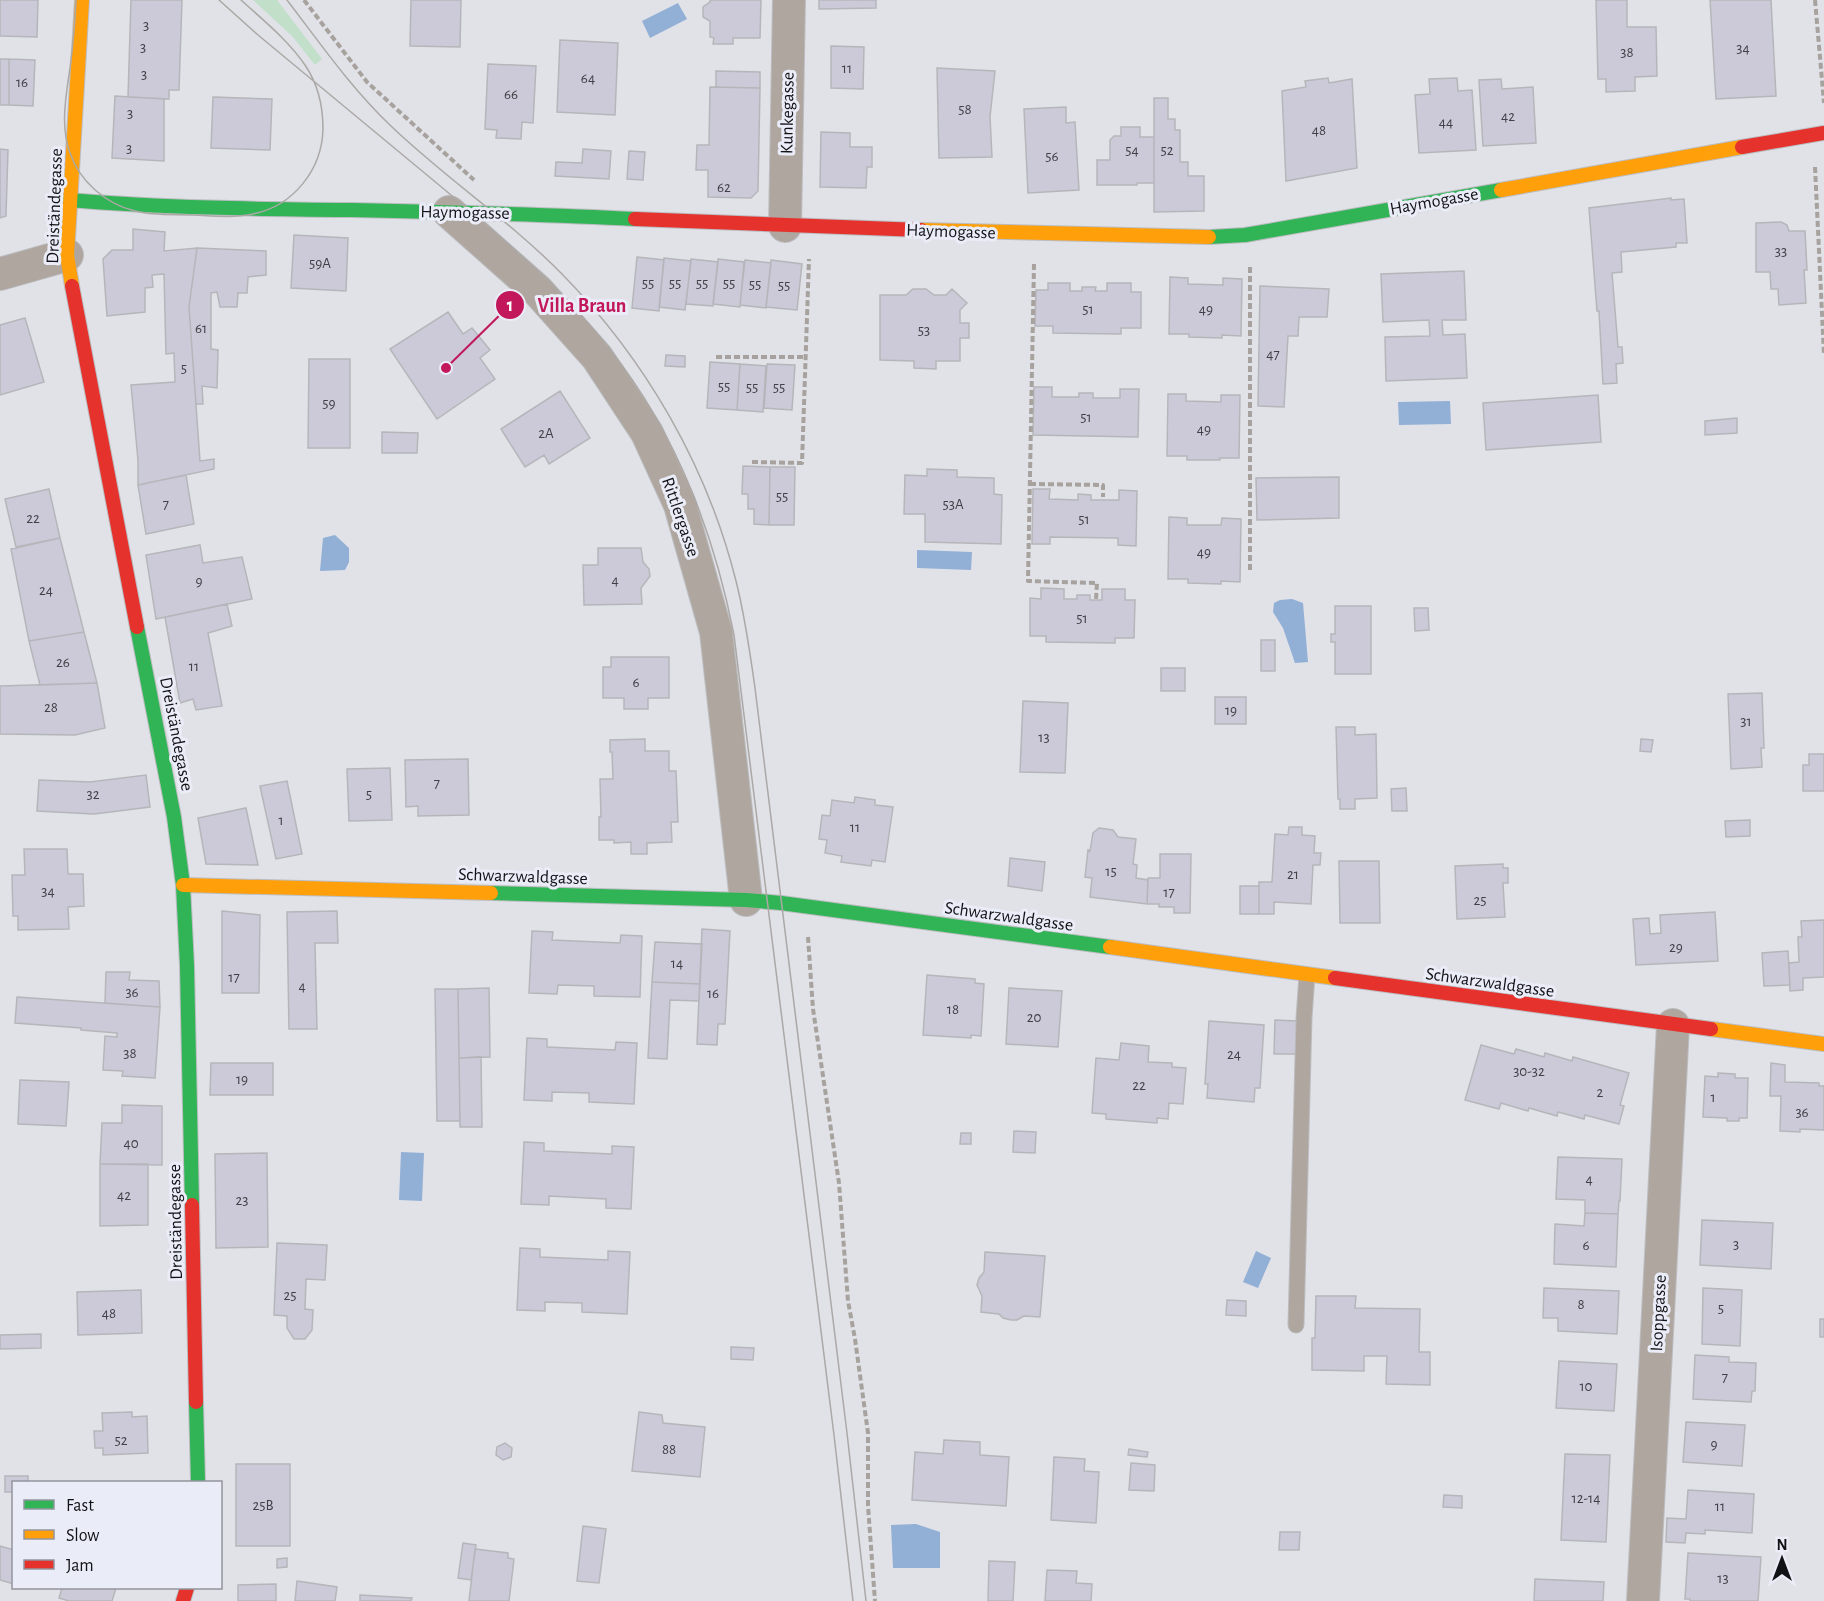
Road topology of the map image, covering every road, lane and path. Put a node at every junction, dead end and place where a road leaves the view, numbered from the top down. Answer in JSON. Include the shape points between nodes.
{"nodes":[{"id":1,"x":82,"y":0,"type":"edge"},
{"id":2,"x":304,"y":0,"type":"edge"},
{"id":3,"x":789,"y":0,"type":"edge"},
{"id":4,"x":1815,"y":0,"type":"edge"},
{"id":5,"x":1824,"y":104,"type":"edge"},
{"id":6,"x":1819,"y":134,"type":"edge"},
{"id":7,"x":69,"y":200,"type":"junction"},
{"id":8,"x":449,"y":212,"type":"junction"},
{"id":9,"x":510,"y":213,"type":"junction"},
{"id":10,"x":798,"y":226,"type":"junction"},
{"id":11,"x":1035,"y":233,"type":"junction"},
{"id":12,"x":1251,"y":234,"type":"junction"},
{"id":13,"x":67,"y":255,"type":"junction"},
{"id":14,"x":0,"y":274,"type":"edge"},
{"id":15,"x":1824,"y":355,"type":"edge"},
{"id":16,"x":716,"y":357,"type":"dead end"},
{"id":17,"x":806,"y":357,"type":"junction"},
{"id":18,"x":752,"y":462,"type":"dead end"},
{"id":19,"x":1030,"y":484,"type":"junction"},
{"id":20,"x":1103,"y":497,"type":"dead end"},
{"id":21,"x":1250,"y":570,"type":"dead end"},
{"id":22,"x":1096,"y":599,"type":"dead end"},
{"id":23,"x":183,"y":885,"type":"junction"},
{"id":24,"x":746,"y":900,"type":"junction"},
{"id":25,"x":807,"y":906,"type":"junction"},
{"id":26,"x":1307,"y":975,"type":"junction"},
{"id":27,"x":1673,"y":1025,"type":"junction"},
{"id":28,"x":1824,"y":1044,"type":"edge"},
{"id":29,"x":1296,"y":1325,"type":"dead end"},
{"id":30,"x":198,"y":1481,"type":"edge"},
{"id":31,"x":875,"y":1601,"type":"edge"},
{"id":32,"x":1643,"y":1601,"type":"edge"}],
"edges":[{"from":1,"to":7,"type":"street","name":"Dreiständegasse"},
{"from":2,"to":9,"type":"path","via":[[368,82]]},
{"from":3,"to":10,"type":"street","name":"Kunkegasse"},
{"from":4,"to":5,"type":"path"},
{"from":6,"to":12,"type":"street","name":"Haymogasse"},
{"from":6,"to":15,"type":"path"},
{"from":7,"to":8,"type":"street","name":"Haymogasse"},
{"from":7,"to":13,"type":"street","name":"Dreiständegasse"},
{"from":8,"to":9,"type":"street","name":"Haymogasse"},
{"from":8,"to":24,"type":"street","name":"Rittlergasse","via":[[538,291],[597,357],[648,433],[680,505],[716,632]]},
{"from":9,"to":10,"type":"street","name":"Haymogasse"},
{"from":10,"to":11,"type":"street","name":"Haymogasse"},
{"from":10,"to":17,"type":"path"},
{"from":11,"to":12,"type":"street","name":"Haymogasse","via":[[1200,238]]},
{"from":11,"to":19,"type":"path"},
{"from":12,"to":21,"type":"path"},
{"from":13,"to":14,"type":"street"},
{"from":13,"to":23,"type":"street","name":"Dreiständegasse","via":[[174,817]]},
{"from":16,"to":17,"type":"path"},
{"from":17,"to":18,"type":"path","via":[[802,463]]},
{"from":19,"to":20,"type":"path","via":[[1103,485]]},
{"from":19,"to":22,"type":"path","via":[[1028,581],[1097,583]]},
{"from":23,"to":24,"type":"street","name":"Schwarzwaldgasse"},
{"from":23,"to":30,"type":"street","name":"Dreiständegasse"},
{"from":24,"to":25,"type":"street","name":"Schwarzwaldgasse"},
{"from":25,"to":26,"type":"street","name":"Schwarzwaldgasse"},
{"from":25,"to":31,"type":"path","via":[[813,1009],[839,1183],[848,1300],[867,1433],[867,1506]]},
{"from":26,"to":27,"type":"street","name":"Schwarzwaldgasse"},
{"from":26,"to":29,"type":"lane"},
{"from":27,"to":28,"type":"street","name":"Schwarzwaldgasse"},
{"from":27,"to":32,"type":"street","name":"Isoppgasse"}]}
